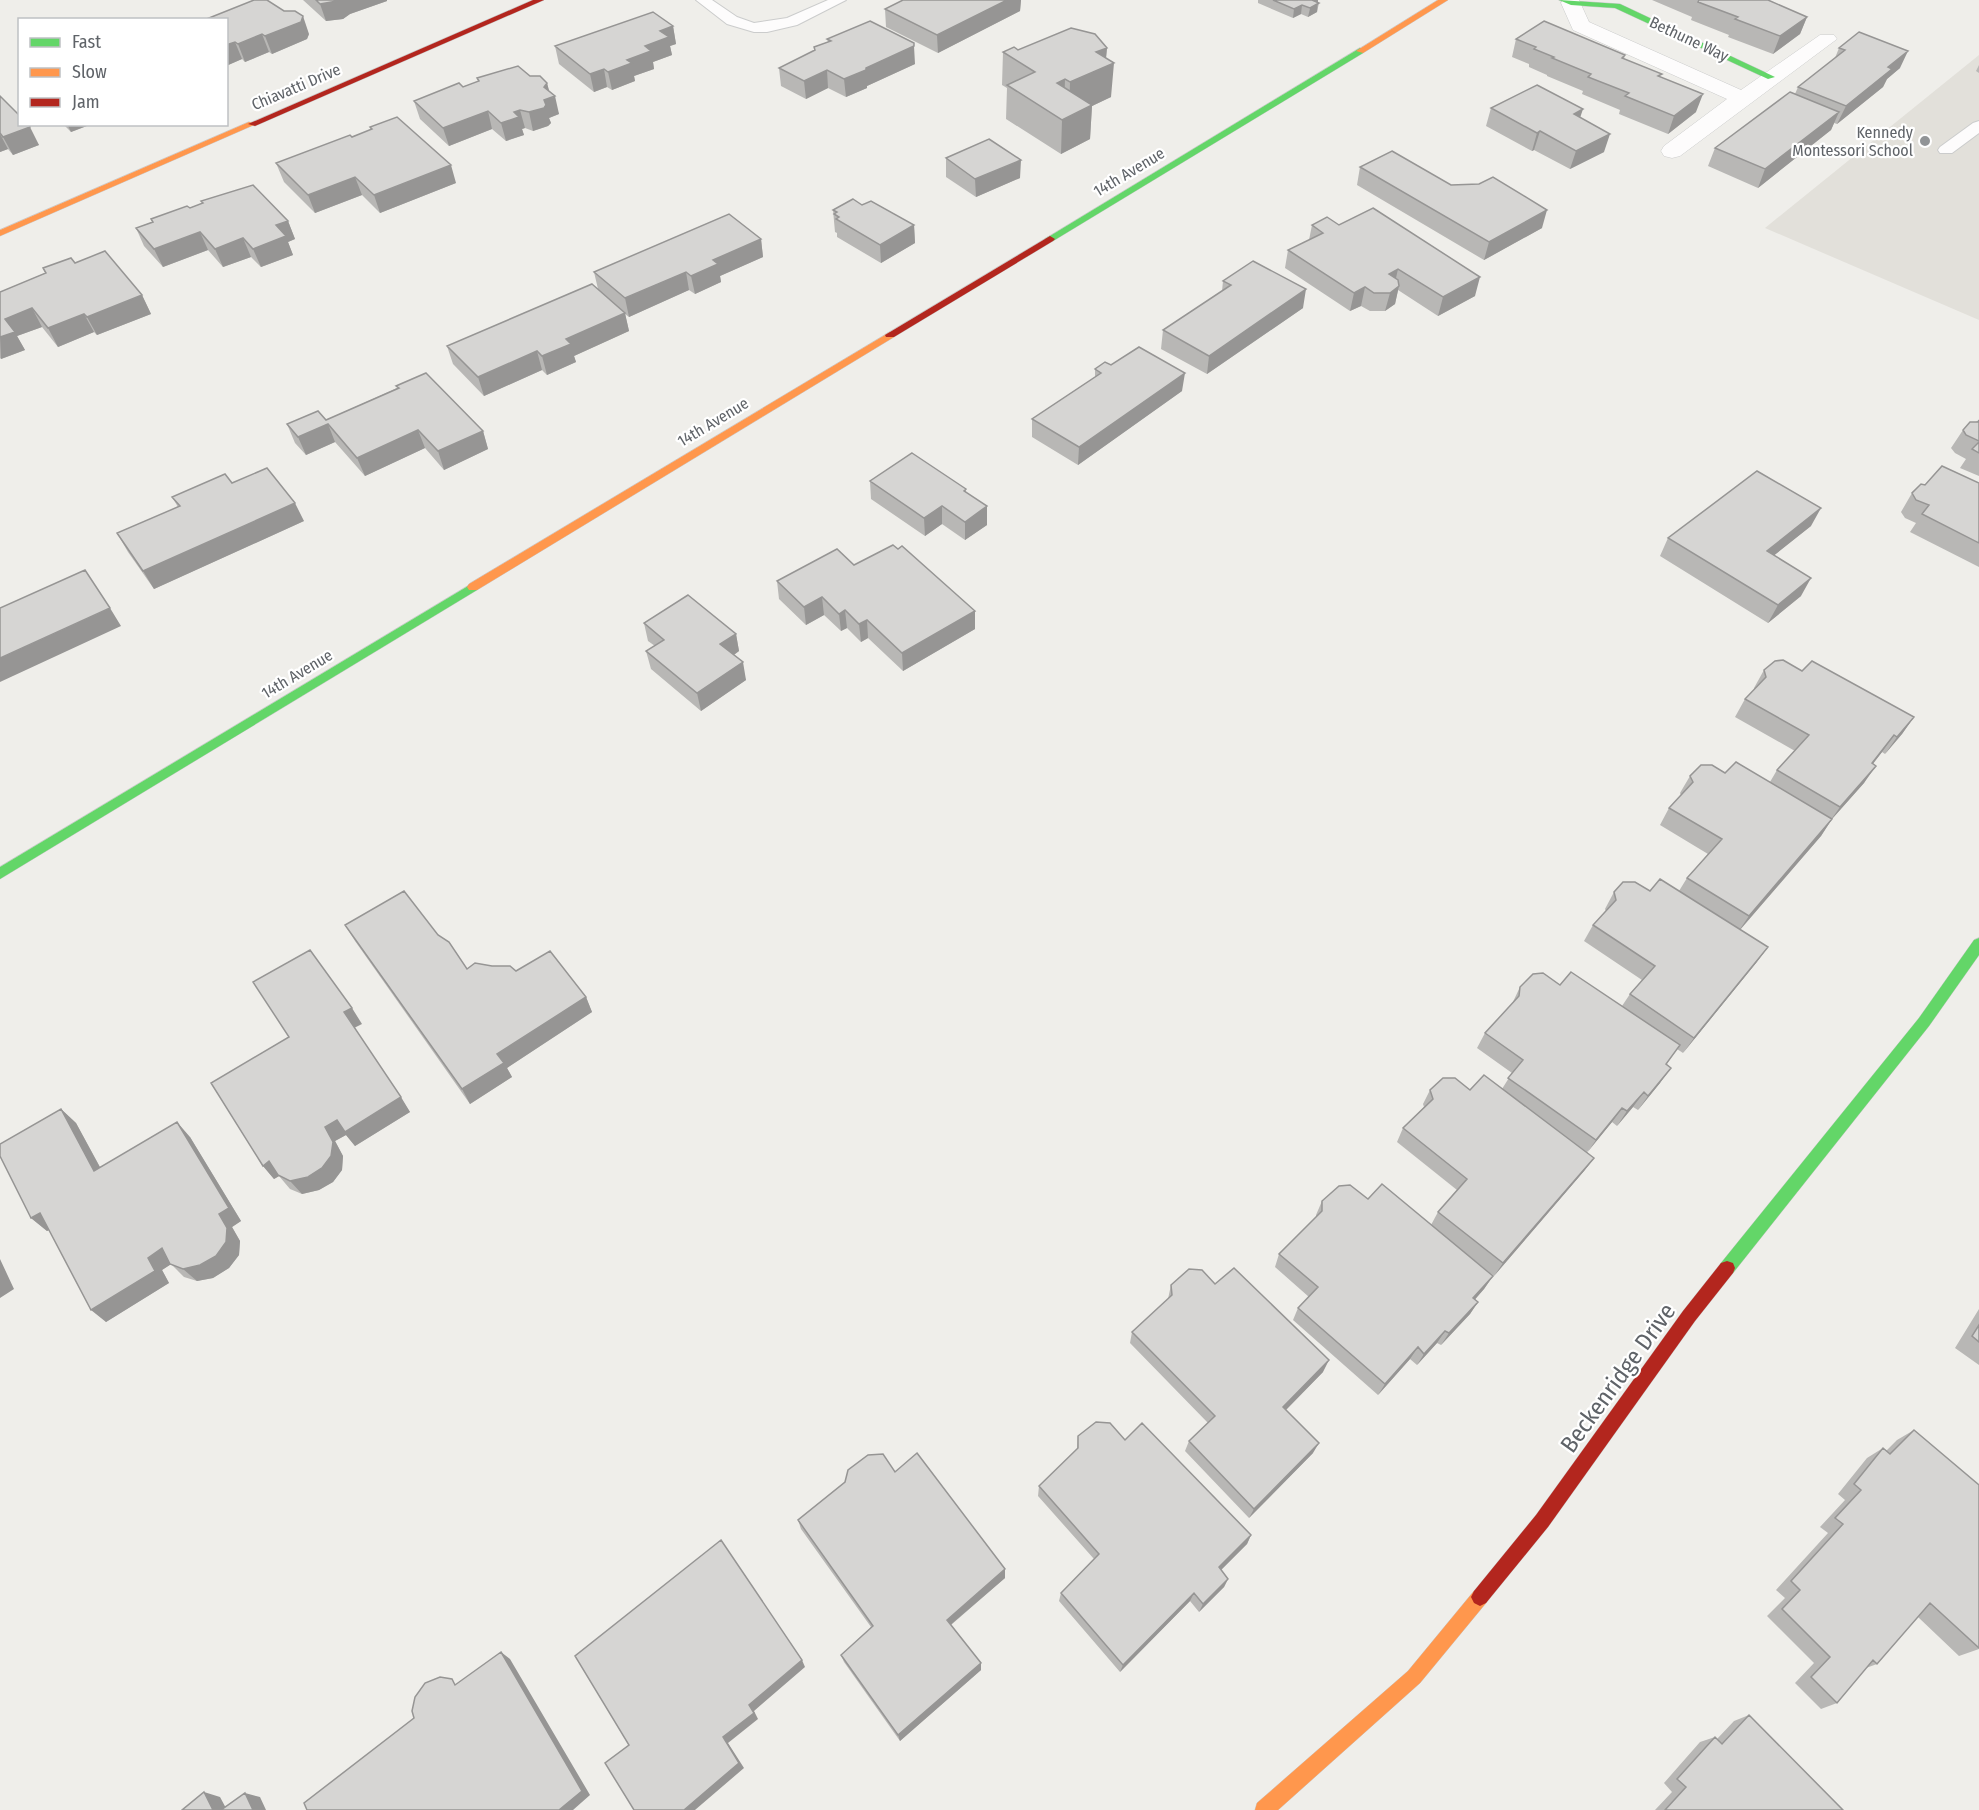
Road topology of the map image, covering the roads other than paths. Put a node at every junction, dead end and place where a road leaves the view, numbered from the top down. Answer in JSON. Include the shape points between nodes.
{"nodes":[{"id":1,"x":540,"y":0,"type":"edge"},
{"id":2,"x":703,"y":0,"type":"edge"},
{"id":3,"x":839,"y":0,"type":"edge"},
{"id":4,"x":1444,"y":0,"type":"edge"},
{"id":5,"x":1567,"y":2,"type":"edge"},
{"id":6,"x":1827,"y":39,"type":"dead end"},
{"id":7,"x":1771,"y":77,"type":"junction"},
{"id":8,"x":1742,"y":98,"type":"junction"},
{"id":9,"x":1979,"y":126,"type":"edge"},
{"id":10,"x":1946,"y":150,"type":"dead end"},
{"id":11,"x":1672,"y":151,"type":"dead end"},
{"id":12,"x":0,"y":233,"type":"edge"},
{"id":13,"x":0,"y":874,"type":"edge"},
{"id":14,"x":1979,"y":944,"type":"edge"},
{"id":15,"x":1264,"y":1810,"type":"edge"}],
"edges":[{"from":1,"to":12,"type":"main road","name":"Chiavatti Drive"},
{"from":2,"to":3,"type":"lane","via":[[742,25],[770,27],[800,19]]},
{"from":4,"to":13,"type":"main road","name":"14th Avenue"},
{"from":5,"to":7,"type":"main road","name":"Bethune Way","via":[[1617,6]]},
{"from":5,"to":8,"type":"street","name":"Bethune Way","via":[[1580,26]]},
{"from":6,"to":7,"type":"street"},
{"from":7,"to":8,"type":"street"},
{"from":8,"to":11,"type":"street"},
{"from":9,"to":10,"type":"lane"},
{"from":14,"to":15,"type":"main road","name":"Beckenridge Drive","via":[[1924,1022],[1689,1316],[1542,1521],[1414,1677]]}]}
